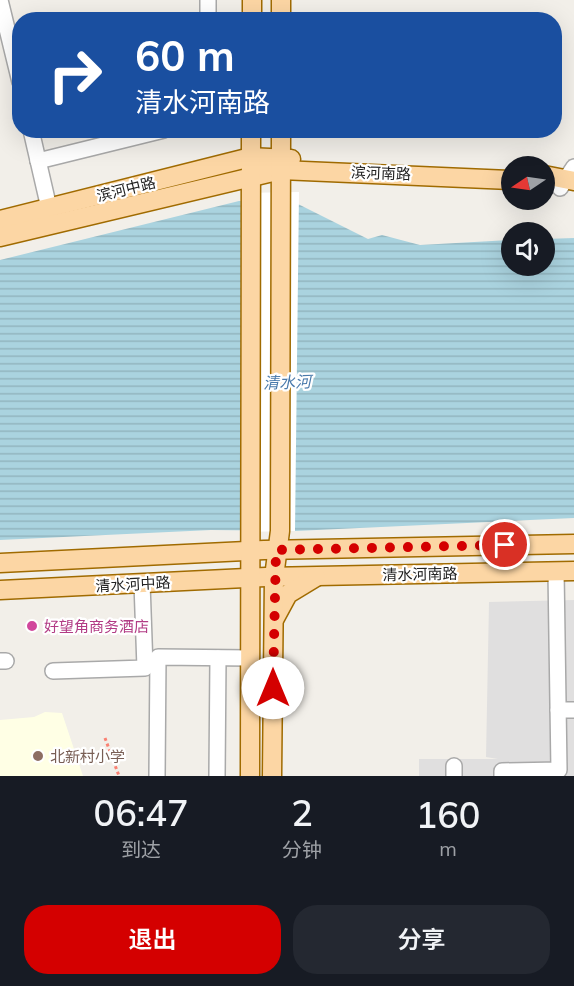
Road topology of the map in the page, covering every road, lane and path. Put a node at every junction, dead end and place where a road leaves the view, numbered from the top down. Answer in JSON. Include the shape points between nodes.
{"nodes":[{"id":1,"x":0,"y":0,"type":"edge"},
{"id":2,"x":12,"y":49,"type":"edge"},
{"id":3,"x":33,"y":138,"type":"edge"},
{"id":4,"x":130,"y":138,"type":"edge"},
{"id":5,"x":251,"y":138,"type":"edge"},
{"id":6,"x":281,"y":138,"type":"edge"},
{"id":7,"x":38,"y":160,"type":"junction"},
{"id":8,"x":281,"y":164,"type":"junction"},
{"id":9,"x":501,"y":171,"type":"edge"},
{"id":10,"x":251,"y":175,"type":"junction"},
{"id":11,"x":501,"y":179,"type":"edge"},
{"id":12,"x":49,"y":208,"type":"junction"},
{"id":13,"x":0,"y":220,"type":"edge"},
{"id":14,"x":0,"y":237,"type":"edge"},
{"id":15,"x":250,"y":531,"type":"junction"},
{"id":16,"x":280,"y":531,"type":"junction"},
{"id":17,"x":574,"y":544,"type":"edge"},
{"id":18,"x":298,"y":549,"type":"junction"},
{"id":19,"x":270,"y":550,"type":"junction"},
{"id":20,"x":231,"y":552,"type":"junction"},
{"id":21,"x":0,"y":563,"type":"edge"},
{"id":22,"x":565,"y":571,"type":"edge"},
{"id":23,"x":320,"y":576,"type":"junction"},
{"id":24,"x":263,"y":577,"type":"junction"},
{"id":25,"x":217,"y":579,"type":"junction"},
{"id":26,"x":142,"y":583,"type":"junction"},
{"id":27,"x":0,"y":590,"type":"edge"},
{"id":28,"x":274,"y":622,"type":"junction"},
{"id":29,"x":250,"y":626,"type":"junction"},
{"id":30,"x":218,"y":658,"type":"junction"},
{"id":31,"x":250,"y":658,"type":"junction"},
{"id":32,"x":53,"y":671,"type":"dead end"},
{"id":33,"x":558,"y":710,"type":"junction"},
{"id":34,"x":574,"y":710,"type":"edge"},
{"id":35,"x":105,"y":738,"type":"dead end"},
{"id":36,"x":118,"y":776,"type":"edge"},
{"id":37,"x":158,"y":776,"type":"edge"},
{"id":38,"x":217,"y":776,"type":"edge"},
{"id":39,"x":250,"y":776,"type":"edge"},
{"id":40,"x":272,"y":776,"type":"edge"},
{"id":41,"x":502,"y":776,"type":"edge"}],
"edges":[{"from":1,"to":2,"type":"street"},
{"from":3,"to":7,"type":"street"},
{"from":4,"to":7,"type":"street"},
{"from":5,"to":10,"type":"main road"},
{"from":6,"to":8,"type":"main road"},
{"from":7,"to":12,"type":"street"},
{"from":8,"to":9,"type":"main road","name":"滨河南路"},
{"from":8,"to":10,"type":"main road","name":"滨河南路"},
{"from":8,"to":11,"type":"main road","name":"滨河南路"},
{"from":8,"to":16,"type":"main road"},
{"from":10,"to":12,"type":"main road","name":"滨河中路"},
{"from":10,"to":14,"type":"main road","name":"滨河中路"},
{"from":10,"to":15,"type":"main road"},
{"from":12,"to":13,"type":"main road","name":"滨河中路"},
{"from":15,"to":20,"type":"main road","via":[[246,540]]},
{"from":15,"to":24,"type":"main road"},
{"from":16,"to":18,"type":"main road","via":[[284,541]]},
{"from":16,"to":19,"type":"main road"},
{"from":17,"to":18,"type":"main road","name":"清水河南路"},
{"from":18,"to":19,"type":"main road","name":"清水河南路"},
{"from":19,"to":20,"type":"main road","name":"清水河中路"},
{"from":19,"to":24,"type":"main road"},
{"from":20,"to":21,"type":"main road","name":"清水河中路"},
{"from":22,"to":23,"type":"main road","name":"清水河南路"},
{"from":22,"to":33,"type":"street"},
{"from":23,"to":24,"type":"main road","name":"清水河南路"},
{"from":23,"to":28,"type":"main road","via":[[288,594]]},
{"from":24,"to":25,"type":"main road","name":"清水河中路"},
{"from":24,"to":28,"type":"main road"},
{"from":24,"to":29,"type":"main road"},
{"from":25,"to":26,"type":"main road","name":"清水河中路"},
{"from":25,"to":29,"type":"main road","via":[[230,584],[241,597]]},
{"from":26,"to":27,"type":"main road","name":"清水河中路"},
{"from":26,"to":32,"type":"street","via":[[146,668]]},
{"from":28,"to":40,"type":"main road"},
{"from":29,"to":31,"type":"main road"},
{"from":30,"to":31,"type":"street"},
{"from":30,"to":37,"type":"street","via":[[158,657]]},
{"from":30,"to":38,"type":"street"},
{"from":31,"to":39,"type":"main road"},
{"from":33,"to":34,"type":"street"},
{"from":33,"to":41,"type":"street","via":[[559,770],[502,771]]},
{"from":35,"to":36,"type":"path"}]}
